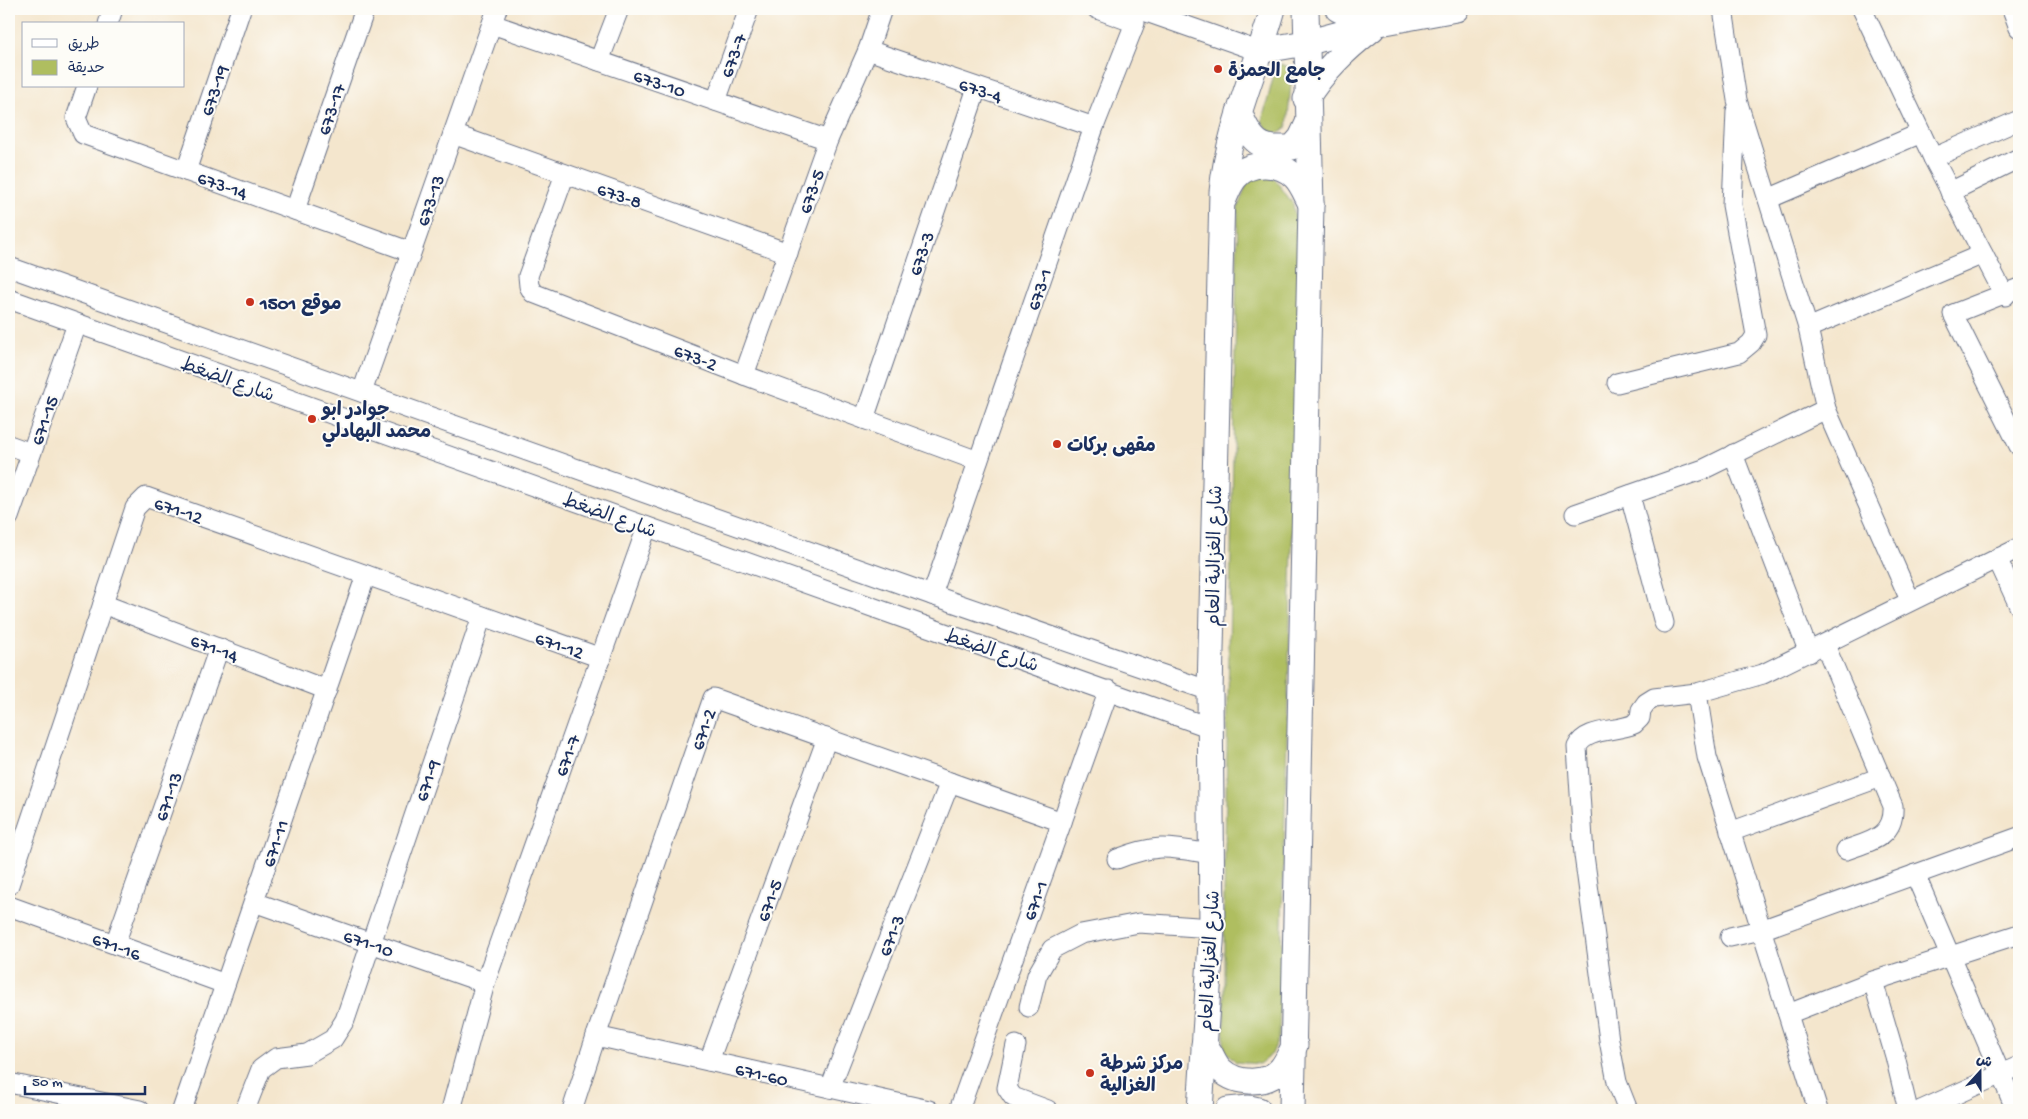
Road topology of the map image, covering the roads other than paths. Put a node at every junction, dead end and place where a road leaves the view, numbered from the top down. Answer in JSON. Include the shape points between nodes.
{"nodes":[{"id":1,"x":113,"y":9,"type":"edge"},
{"id":2,"x":241,"y":9,"type":"edge"},
{"id":3,"x":365,"y":9,"type":"edge"},
{"id":4,"x":619,"y":9,"type":"edge"},
{"id":5,"x":749,"y":9,"type":"edge"},
{"id":6,"x":882,"y":9,"type":"edge"},
{"id":7,"x":1097,"y":9,"type":"edge"},
{"id":8,"x":1273,"y":9,"type":"edge"},
{"id":9,"x":1306,"y":9,"type":"edge"},
{"id":10,"x":1338,"y":9,"type":"edge"},
{"id":11,"x":1456,"y":9,"type":"edge"},
{"id":12,"x":1723,"y":9,"type":"edge"},
{"id":13,"x":1862,"y":9,"type":"edge"},
{"id":14,"x":2012,"y":9,"type":"edge"},
{"id":15,"x":1139,"y":14,"type":"edge"},
{"id":16,"x":494,"y":16,"type":"edge"},
{"id":17,"x":109,"y":22,"type":"edge"},
{"id":18,"x":1380,"y":23,"type":"junction"},
{"id":19,"x":2019,"y":28,"type":"edge"},
{"id":20,"x":1306,"y":43,"type":"junction"},
{"id":21,"x":868,"y":50,"type":"junction"},
{"id":22,"x":1258,"y":51,"type":"junction"},
{"id":23,"x":599,"y":61,"type":"junction"},
{"id":24,"x":86,"y":88,"type":"edge"},
{"id":25,"x":977,"y":88,"type":"junction"},
{"id":26,"x":1737,"y":100,"type":"junction"},
{"id":27,"x":716,"y":101,"type":"junction"},
{"id":28,"x":1307,"y":111,"type":"junction"},
{"id":29,"x":1239,"y":112,"type":"junction"},
{"id":30,"x":2019,"y":120,"type":"edge"},
{"id":31,"x":1094,"y":126,"type":"junction"},
{"id":32,"x":1921,"y":133,"type":"junction"},
{"id":33,"x":453,"y":134,"type":"junction"},
{"id":34,"x":828,"y":140,"type":"junction"},
{"id":35,"x":1933,"y":158,"type":"junction"},
{"id":36,"x":2019,"y":158,"type":"edge"},
{"id":37,"x":186,"y":171,"type":"junction"},
{"id":38,"x":565,"y":174,"type":"junction"},
{"id":39,"x":1950,"y":192,"type":"junction"},
{"id":40,"x":1768,"y":198,"type":"junction"},
{"id":41,"x":1221,"y":204,"type":"junction"},
{"id":42,"x":1311,"y":204,"type":"junction"},
{"id":43,"x":295,"y":210,"type":"junction"},
{"id":44,"x":411,"y":252,"type":"junction"},
{"id":45,"x":788,"y":253,"type":"junction"},
{"id":46,"x":1983,"y":254,"type":"junction"},
{"id":47,"x":9,"y":267,"type":"edge"},
{"id":48,"x":58,"y":284,"type":"junction"},
{"id":49,"x":2012,"y":292,"type":"edge"},
{"id":50,"x":9,"y":299,"type":"edge"},
{"id":51,"x":48,"y":313,"type":"junction"},
{"id":52,"x":77,"y":324,"type":"junction"},
{"id":53,"x":1808,"y":328,"type":"junction"},
{"id":54,"x":744,"y":375,"type":"junction"},
{"id":55,"x":1617,"y":383,"type":"dead end"},
{"id":56,"x":362,"y":392,"type":"junction"},
{"id":57,"x":1826,"y":409,"type":"junction"},
{"id":58,"x":864,"y":419,"type":"junction"},
{"id":59,"x":9,"y":445,"type":"edge"},
{"id":60,"x":2019,"y":446,"type":"edge"},
{"id":61,"x":31,"y":453,"type":"junction"},
{"id":62,"x":1733,"y":454,"type":"junction"},
{"id":63,"x":978,"y":460,"type":"junction"},
{"id":64,"x":1630,"y":496,"type":"junction"},
{"id":65,"x":1575,"y":514,"type":"dead end"},
{"id":66,"x":9,"y":517,"type":"edge"},
{"id":67,"x":647,"y":527,"type":"junction"},
{"id":68,"x":2019,"y":548,"type":"edge"},
{"id":69,"x":818,"y":555,"type":"junction"},
{"id":70,"x":1997,"y":558,"type":"junction"},
{"id":71,"x":366,"y":575,"type":"junction"},
{"id":72,"x":808,"y":584,"type":"junction"},
{"id":73,"x":932,"y":595,"type":"junction"},
{"id":74,"x":1910,"y":600,"type":"junction"},
{"id":75,"x":103,"y":604,"type":"junction"},
{"id":76,"x":2019,"y":606,"type":"edge"},
{"id":77,"x":482,"y":616,"type":"junction"},
{"id":78,"x":1664,"y":623,"type":"dead end"},
{"id":79,"x":219,"y":648,"type":"junction"},
{"id":80,"x":1817,"y":649,"type":"junction"},
{"id":81,"x":601,"y":658,"type":"junction"},
{"id":82,"x":326,"y":690,"type":"junction"},
{"id":83,"x":1109,"y":690,"type":"junction"},
{"id":84,"x":1210,"y":691,"type":"junction"},
{"id":85,"x":1697,"y":693,"type":"junction"},
{"id":86,"x":1211,"y":728,"type":"junction"},
{"id":87,"x":827,"y":738,"type":"junction"},
{"id":88,"x":1881,"y":777,"type":"junction"},
{"id":89,"x":950,"y":782,"type":"junction"},
{"id":90,"x":1062,"y":822,"type":"junction"},
{"id":91,"x":1730,"y":832,"type":"junction"},
{"id":92,"x":2019,"y":837,"type":"edge"},
{"id":93,"x":1846,"y":850,"type":"dead end"},
{"id":94,"x":1211,"y":854,"type":"junction"},
{"id":95,"x":1117,"y":859,"type":"dead end"},
{"id":96,"x":1916,"y":874,"type":"junction"},
{"id":97,"x":9,"y":885,"type":"edge"},
{"id":98,"x":254,"y":902,"type":"junction"},
{"id":99,"x":9,"y":906,"type":"edge"},
{"id":100,"x":1212,"y":928,"type":"junction"},
{"id":101,"x":1761,"y":930,"type":"junction"},
{"id":102,"x":2019,"y":934,"type":"edge"},
{"id":103,"x":1730,"y":938,"type":"dead end"},
{"id":104,"x":370,"y":943,"type":"junction"},
{"id":105,"x":114,"y":944,"type":"junction"},
{"id":106,"x":1951,"y":956,"type":"junction"},
{"id":107,"x":1873,"y":981,"type":"junction"},
{"id":108,"x":485,"y":983,"type":"junction"},
{"id":109,"x":225,"y":984,"type":"junction"},
{"id":110,"x":1029,"y":1007,"type":"dead end"},
{"id":111,"x":1788,"y":1014,"type":"junction"},
{"id":112,"x":596,"y":1036,"type":"junction"},
{"id":113,"x":1295,"y":1044,"type":"junction"},
{"id":114,"x":1016,"y":1045,"type":"dead end"},
{"id":115,"x":1204,"y":1045,"type":"junction"},
{"id":116,"x":709,"y":1061,"type":"junction"},
{"id":117,"x":2019,"y":1066,"type":"edge"},
{"id":118,"x":2000,"y":1075,"type":"junction"},
{"id":119,"x":9,"y":1083,"type":"edge"},
{"id":120,"x":830,"y":1088,"type":"junction"},
{"id":121,"x":140,"y":1110,"type":"edge"},
{"id":122,"x":182,"y":1110,"type":"edge"},
{"id":123,"x":245,"y":1110,"type":"edge"},
{"id":124,"x":451,"y":1110,"type":"edge"},
{"id":125,"x":572,"y":1110,"type":"edge"},
{"id":126,"x":929,"y":1110,"type":"edge"},
{"id":127,"x":959,"y":1110,"type":"edge"},
{"id":128,"x":1048,"y":1110,"type":"edge"},
{"id":129,"x":1200,"y":1110,"type":"edge"},
{"id":130,"x":1228,"y":1110,"type":"edge"},
{"id":131,"x":1258,"y":1110,"type":"edge"},
{"id":132,"x":1292,"y":1110,"type":"edge"},
{"id":133,"x":1628,"y":1110,"type":"edge"},
{"id":134,"x":1818,"y":1110,"type":"edge"},
{"id":135,"x":1908,"y":1110,"type":"edge"},
{"id":136,"x":1921,"y":1110,"type":"edge"},
{"id":137,"x":2016,"y":1110,"type":"edge"}],
"edges":[{"from":1,"to":17,"type":"street"},
{"from":2,"to":37,"type":"street","name":"673-19"},
{"from":3,"to":43,"type":"street","name":"673-17"},
{"from":4,"to":23,"type":"street"},
{"from":5,"to":27,"type":"street","name":"673-7"},
{"from":6,"to":21,"type":"street","name":"673-5"},
{"from":7,"to":15,"type":"street"},
{"from":8,"to":22,"type":"main road","name":"شارع الغزالية العام"},
{"from":9,"to":20,"type":"main road"},
{"from":10,"to":18,"type":"main road","via":[[1361,20]]},
{"from":11,"to":18,"type":"main road"},
{"from":12,"to":26,"type":"street"},
{"from":13,"to":32,"type":"street"},
{"from":14,"to":19,"type":"street"},
{"from":15,"to":22,"type":"street"},
{"from":15,"to":31,"type":"street","name":"673-1"},
{"from":16,"to":23,"type":"street","name":"673-10"},
{"from":16,"to":33,"type":"street","name":"673-13"},
{"from":18,"to":20,"type":"main road"},
{"from":18,"to":28,"type":"main road","via":[[1338,56],[1320,76]]},
{"from":20,"to":22,"type":"main road"},
{"from":20,"to":28,"type":"main road"},
{"from":21,"to":25,"type":"street","name":"673-4"},
{"from":21,"to":34,"type":"street","name":"673-5"},
{"from":22,"to":29,"type":"main road","name":"شارع الغزالية العام"},
{"from":23,"to":27,"type":"street","name":"673-10"},
{"from":24,"to":37,"type":"street","name":"673-14","via":[[76,118],[83,134]]},
{"from":25,"to":31,"type":"street","name":"673-4"},
{"from":25,"to":58,"type":"street","name":"673-3"},
{"from":26,"to":40,"type":"street"},
{"from":26,"to":55,"type":"street","via":[[1732,205],[1756,335],[1739,353]]},
{"from":27,"to":34,"type":"street","name":"673-10"},
{"from":28,"to":29,"type":"main road","via":[[1301,138],[1293,147],[1278,149],[1260,144],[1248,135]]},
{"from":28,"to":42,"type":"main road"},
{"from":29,"to":41,"type":"main road","name":"شارع الغزالية العام","via":[[1224,169]]},
{"from":30,"to":35,"type":"street"},
{"from":31,"to":63,"type":"street","name":"673-1"},
{"from":32,"to":35,"type":"street"},
{"from":32,"to":40,"type":"street"},
{"from":33,"to":38,"type":"street","name":"673-8"},
{"from":33,"to":44,"type":"street","name":"673-13"},
{"from":34,"to":45,"type":"street","name":"673-5"},
{"from":35,"to":39,"type":"street"},
{"from":36,"to":39,"type":"street"},
{"from":37,"to":43,"type":"street","name":"673-14"},
{"from":38,"to":45,"type":"street","name":"673-8"},
{"from":38,"to":54,"type":"street","name":"673-2","via":[[528,276],[533,293]]},
{"from":39,"to":46,"type":"street"},
{"from":40,"to":53,"type":"street"},
{"from":41,"to":42,"type":"main road","via":[[1242,171],[1254,166],[1272,165],[1295,177]]},
{"from":41,"to":84,"type":"main road","name":"شارع الغزالية العام"},
{"from":42,"to":113,"type":"main road"},
{"from":43,"to":44,"type":"street","name":"673-14"},
{"from":44,"to":56,"type":"street","name":"673-13"},
{"from":45,"to":54,"type":"street","name":"673-5"},
{"from":46,"to":49,"type":"street"},
{"from":46,"to":53,"type":"street"},
{"from":47,"to":48,"type":"street","name":"شارع الضغط"},
{"from":48,"to":51,"type":"street"},
{"from":48,"to":56,"type":"street","name":"شارع الضغط"},
{"from":49,"to":60,"type":"street","via":[[1953,314]]},
{"from":50,"to":51,"type":"street","name":"شارع الضغط"},
{"from":51,"to":52,"type":"street","name":"شارع الضغط"},
{"from":52,"to":61,"type":"street","name":"671-15"},
{"from":52,"to":67,"type":"street","name":"شارع الضغط"},
{"from":53,"to":57,"type":"street"},
{"from":54,"to":58,"type":"street","name":"673-2"},
{"from":56,"to":69,"type":"street","name":"شارع الضغط"},
{"from":57,"to":62,"type":"street"},
{"from":57,"to":74,"type":"street"},
{"from":58,"to":63,"type":"street","name":"673-2"},
{"from":59,"to":61,"type":"street"},
{"from":61,"to":66,"type":"street","name":"671-15"},
{"from":62,"to":64,"type":"street"},
{"from":62,"to":80,"type":"street"},
{"from":63,"to":73,"type":"street","name":"673-1"},
{"from":64,"to":65,"type":"street"},
{"from":64,"to":78,"type":"street"},
{"from":67,"to":72,"type":"street","name":"شارع الضغط"},
{"from":67,"to":81,"type":"street","name":"671-7"},
{"from":68,"to":70,"type":"street"},
{"from":69,"to":72,"type":"street"},
{"from":69,"to":73,"type":"street","name":"شارع الضغط"},
{"from":70,"to":74,"type":"street"},
{"from":70,"to":76,"type":"street"},
{"from":71,"to":75,"type":"street","name":"671-12","via":[[146,497],[135,508]]},
{"from":71,"to":77,"type":"street","name":"671-12"},
{"from":71,"to":82,"type":"street","name":"671-11"},
{"from":72,"to":83,"type":"street","name":"شارع الضغط"},
{"from":73,"to":84,"type":"street","name":"شارع الضغط"},
{"from":74,"to":80,"type":"street"},
{"from":75,"to":79,"type":"street","name":"671-14"},
{"from":75,"to":97,"type":"street","name":"671-12"},
{"from":77,"to":81,"type":"street","name":"671-12"},
{"from":77,"to":104,"type":"street","name":"671-9"},
{"from":79,"to":82,"type":"street","name":"671-14"},
{"from":79,"to":105,"type":"street","name":"671-13"},
{"from":80,"to":85,"type":"street","via":[[1763,674]]},
{"from":80,"to":88,"type":"street"},
{"from":81,"to":108,"type":"street","name":"671-7"},
{"from":82,"to":98,"type":"street","name":"671-11"},
{"from":83,"to":86,"type":"street","name":"شارع الضغط"},
{"from":83,"to":90,"type":"street","name":"671-1"},
{"from":84,"to":86,"type":"main road","name":"شارع الغزالية العام"},
{"from":85,"to":91,"type":"street","via":[[1707,757]]},
{"from":85,"to":133,"type":"street","via":[[1654,698],[1646,703],[1634,724],[1588,735],[1580,740],[1577,747],[1584,855],[1609,1040],[1617,1082]]},
{"from":86,"to":94,"type":"main road","name":"شارع الغزالية العام"},
{"from":87,"to":89,"type":"street","name":"671-2"},
{"from":87,"to":112,"type":"street","name":"671-2","via":[[713,698]]},
{"from":87,"to":116,"type":"street","name":"671-5"},
{"from":88,"to":91,"type":"street"},
{"from":88,"to":93,"type":"street","via":[[1893,806],[1891,825],[1873,840]]},
{"from":89,"to":90,"type":"street","name":"671-2"},
{"from":89,"to":120,"type":"street","name":"671-3"},
{"from":90,"to":127,"type":"street","name":"671-1"},
{"from":91,"to":101,"type":"street"},
{"from":92,"to":96,"type":"street"},
{"from":94,"to":95,"type":"street","via":[[1169,847],[1142,849]]},
{"from":94,"to":100,"type":"main road","name":"شارع الغزالية العام"},
{"from":96,"to":101,"type":"street"},
{"from":96,"to":106,"type":"street"},
{"from":98,"to":104,"type":"street","name":"671-10"},
{"from":98,"to":109,"type":"street","name":"671-11"},
{"from":99,"to":105,"type":"street","name":"671-16"},
{"from":100,"to":110,"type":"street","via":[[1139,923],[1081,934],[1052,949],[1037,976]]},
{"from":100,"to":115,"type":"main road","name":"شارع الغزالية العام"},
{"from":101,"to":103,"type":"street"},
{"from":101,"to":111,"type":"street"},
{"from":102,"to":106,"type":"street"},
{"from":104,"to":108,"type":"street","name":"671-10"},
{"from":104,"to":123,"type":"street","name":"671-9","via":[[345,1020],[333,1039],[307,1054],[276,1058],[261,1069]]},
{"from":105,"to":109,"type":"street","name":"671-16"},
{"from":106,"to":107,"type":"street"},
{"from":106,"to":118,"type":"street"},
{"from":107,"to":111,"type":"street"},
{"from":107,"to":135,"type":"street"},
{"from":108,"to":124,"type":"street","name":"671-7"},
{"from":109,"to":122,"type":"street","name":"671-11"},
{"from":111,"to":134,"type":"street"},
{"from":112,"to":116,"type":"street","name":"671-60"},
{"from":112,"to":125,"type":"street","name":"671-2"},
{"from":113,"to":115,"type":"main road","via":[[1282,1068],[1261,1081],[1231,1077],[1220,1070]]},
{"from":113,"to":132,"type":"main road"},
{"from":114,"to":128,"type":"street","via":[[1007,1088],[1014,1097]]},
{"from":115,"to":129,"type":"main road","name":"شارع الغزالية العام"},
{"from":116,"to":120,"type":"street","name":"671-60"},
{"from":117,"to":118,"type":"street"},
{"from":118,"to":136,"type":"street"},
{"from":118,"to":137,"type":"street"},
{"from":119,"to":121,"type":"street"},
{"from":120,"to":126,"type":"street","name":"671-60"},
{"from":130,"to":131,"type":"main road"}]}
